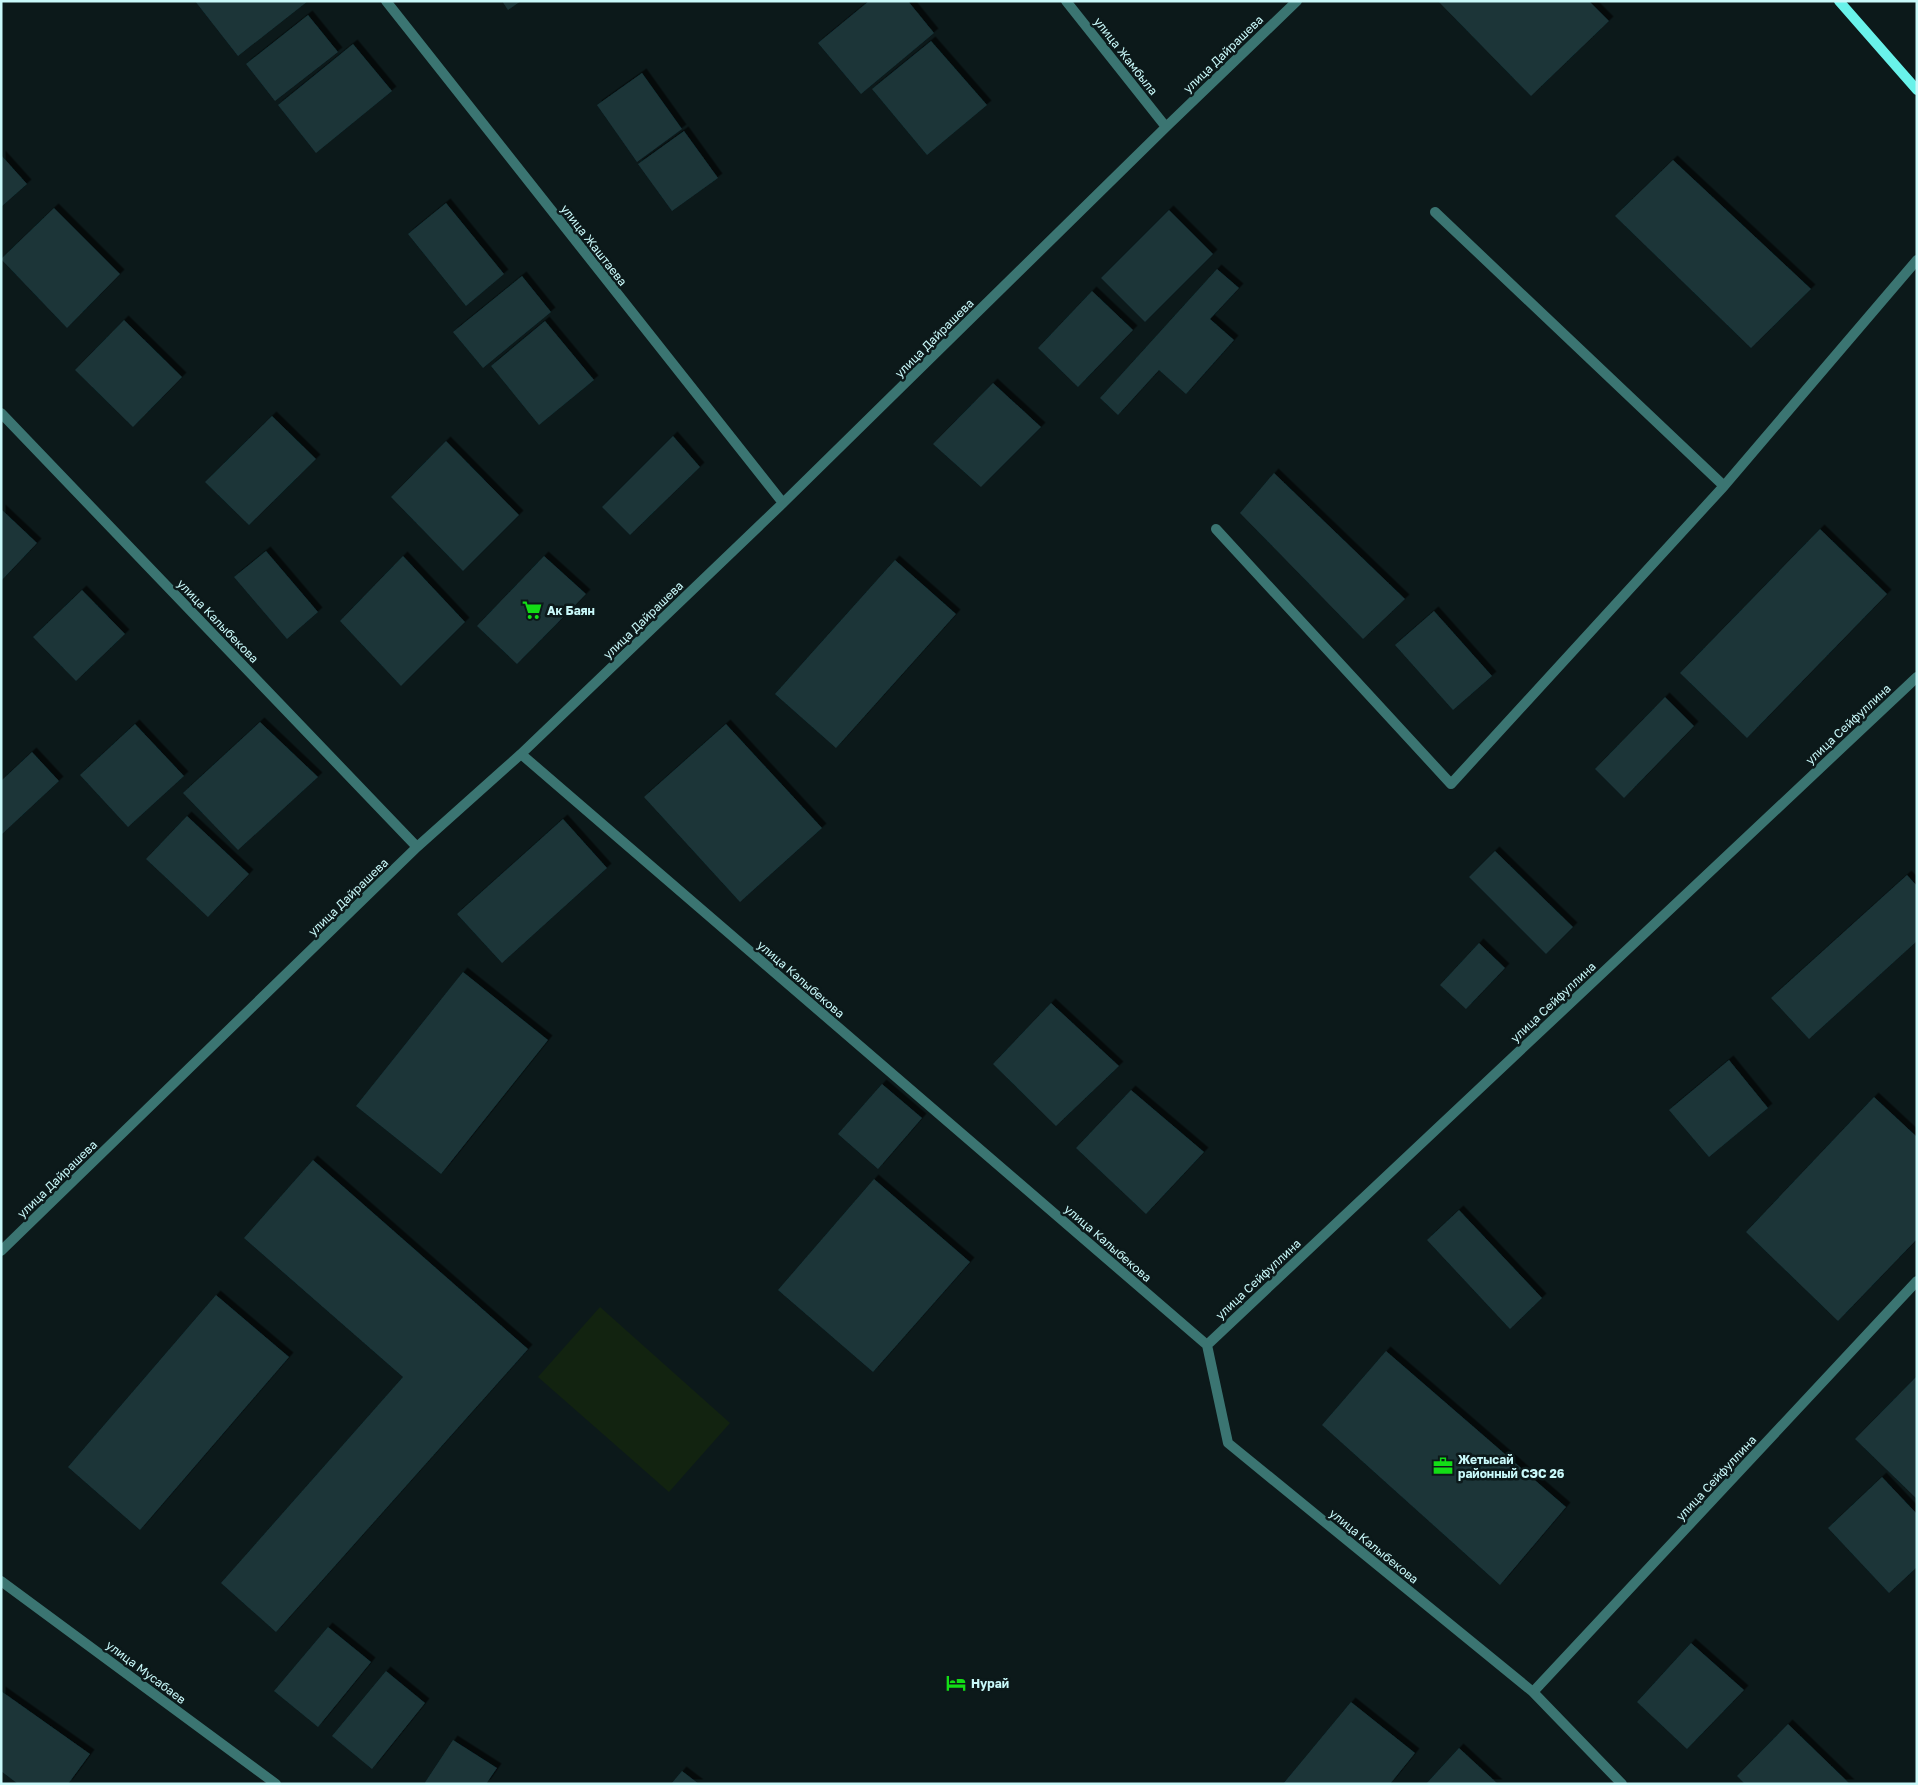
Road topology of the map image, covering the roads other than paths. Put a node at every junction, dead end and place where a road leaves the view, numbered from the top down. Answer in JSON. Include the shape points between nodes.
{"nodes":[{"id":1,"x":386,"y":1,"type":"edge"},
{"id":2,"x":1066,"y":1,"type":"edge"},
{"id":3,"x":1297,"y":1,"type":"edge"},
{"id":4,"x":1839,"y":1,"type":"edge"},
{"id":5,"x":1917,"y":90,"type":"edge"},
{"id":6,"x":1166,"y":127,"type":"junction"},
{"id":7,"x":1434,"y":212,"type":"dead end"},
{"id":8,"x":1917,"y":260,"type":"edge"},
{"id":9,"x":1,"y":413,"type":"edge"},
{"id":10,"x":1724,"y":486,"type":"junction"},
{"id":11,"x":784,"y":503,"type":"junction"},
{"id":12,"x":1216,"y":529,"type":"dead end"},
{"id":13,"x":1917,"y":677,"type":"edge"},
{"id":14,"x":521,"y":754,"type":"junction"},
{"id":15,"x":416,"y":847,"type":"junction"},
{"id":16,"x":1,"y":1251,"type":"edge"},
{"id":17,"x":1917,"y":1281,"type":"edge"},
{"id":18,"x":1207,"y":1345,"type":"junction"},
{"id":19,"x":1,"y":1581,"type":"edge"},
{"id":20,"x":1534,"y":1692,"type":"junction"},
{"id":21,"x":276,"y":1784,"type":"edge"},
{"id":22,"x":1622,"y":1784,"type":"edge"}],
"edges":[{"from":1,"to":11,"type":"street","name":"улица Жаштаева"},
{"from":2,"to":6,"type":"street","name":"улица Жамбыла"},
{"from":3,"to":6,"type":"street","name":"улица Дайрашева"},
{"from":4,"to":5,"type":"main road"},
{"from":6,"to":11,"type":"street","name":"улица Дайрашева"},
{"from":7,"to":10,"type":"street"},
{"from":8,"to":10,"type":"street"},
{"from":9,"to":15,"type":"street","name":"улица Калыбекова"},
{"from":10,"to":12,"type":"street","via":[[1451,784]]},
{"from":11,"to":14,"type":"street","name":"улица Дайрашева"},
{"from":13,"to":18,"type":"street","name":"улица Сейфуллина"},
{"from":14,"to":15,"type":"street","name":"улица Дайрашева"},
{"from":14,"to":18,"type":"street","name":"улица Калыбекова"},
{"from":15,"to":16,"type":"street","name":"улица Дайрашева"},
{"from":17,"to":20,"type":"street","name":"улица Сейфуллина"},
{"from":18,"to":20,"type":"street","name":"улица Калыбекова","via":[[1228,1443]]},
{"from":19,"to":21,"type":"street","name":"улица Мусабаев"},
{"from":20,"to":22,"type":"street","name":"улица Калыбекова"}]}
